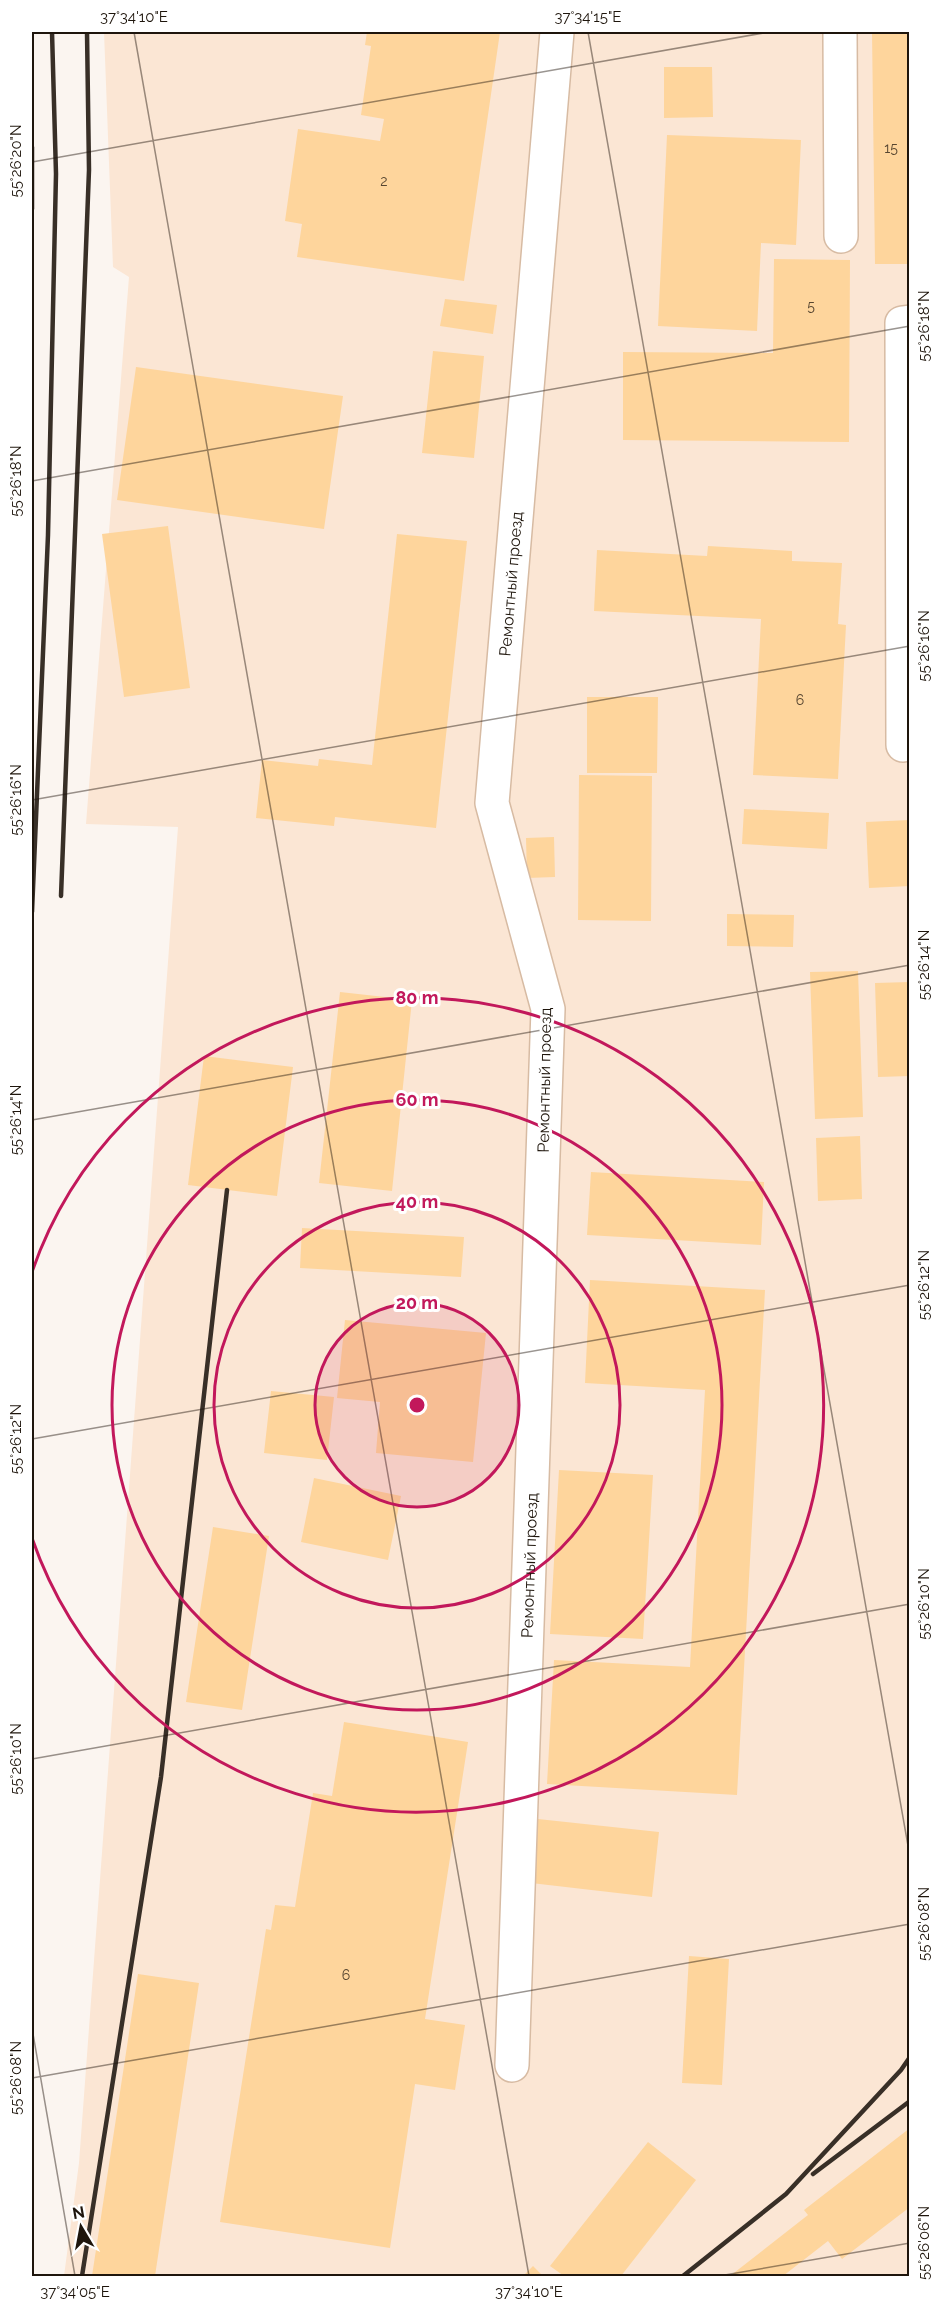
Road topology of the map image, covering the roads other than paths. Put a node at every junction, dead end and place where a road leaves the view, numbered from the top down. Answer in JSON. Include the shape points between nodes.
{"nodes":[{"id":1,"x":557,"y":32,"type":"edge"},
{"id":2,"x":840,"y":32,"type":"edge"},
{"id":3,"x":841,"y":236,"type":"dead end"},
{"id":4,"x":909,"y":322,"type":"edge"},
{"id":5,"x":909,"y":744,"type":"edge"},
{"id":6,"x":512,"y":2065,"type":"dead end"}],
"edges":[{"from":1,"to":6,"type":"lane","name":"Ремонтный проезд","via":[[492,803],[548,1009]]},
{"from":2,"to":3,"type":"lane"},
{"from":4,"to":5,"type":"lane","via":[[902,322],[902,405],[903,744]]}]}
